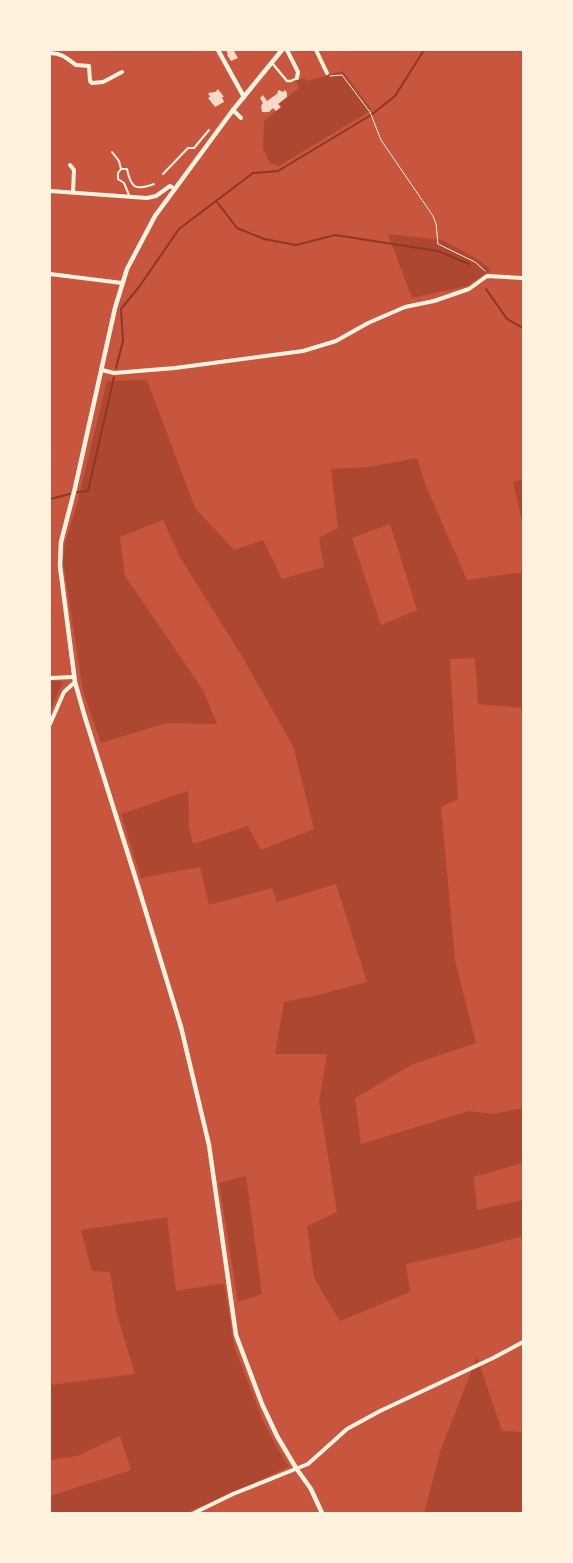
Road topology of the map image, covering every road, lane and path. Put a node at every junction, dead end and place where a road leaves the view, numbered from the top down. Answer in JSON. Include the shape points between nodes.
{"nodes":[{"id":1,"x":218,"y":50,"type":"edge"},
{"id":2,"x":282,"y":50,"type":"edge"},
{"id":3,"x":287,"y":50,"type":"edge"},
{"id":4,"x":316,"y":50,"type":"edge"},
{"id":5,"x":50,"y":53,"type":"edge"},
{"id":6,"x":272,"y":63,"type":"junction"},
{"id":7,"x":122,"y":72,"type":"dead end"},
{"id":8,"x":327,"y":73,"type":"joint"},
{"id":9,"x":297,"y":78,"type":"joint"},
{"id":10,"x":244,"y":97,"type":"junction"},
{"id":11,"x":233,"y":110,"type":"junction"},
{"id":12,"x":241,"y":118,"type":"dead end"},
{"id":13,"x":209,"y":130,"type":"dead end"},
{"id":14,"x":112,"y":152,"type":"dead end"},
{"id":15,"x":70,"y":165,"type":"dead end"},
{"id":16,"x":121,"y":169,"type":"junction"},
{"id":17,"x":163,"y":174,"type":"dead end"},
{"id":18,"x":154,"y":184,"type":"dead end"},
{"id":19,"x":176,"y":189,"type":"junction"},
{"id":20,"x":50,"y":191,"type":"edge"},
{"id":21,"x":73,"y":192,"type":"junction"},
{"id":22,"x":130,"y":198,"type":"junction"},
{"id":23,"x":50,"y":274,"type":"edge"},
{"id":24,"x":487,"y":276,"type":"junction"},
{"id":25,"x":523,"y":278,"type":"edge"},
{"id":26,"x":122,"y":283,"type":"junction"},
{"id":27,"x":102,"y":370,"type":"junction"},
{"id":28,"x":50,"y":678,"type":"edge"},
{"id":29,"x":75,"y":680,"type":"junction"},
{"id":30,"x":50,"y":724,"type":"edge"},
{"id":31,"x":523,"y":1342,"type":"edge"},
{"id":32,"x":296,"y":1468,"type":"junction"},
{"id":33,"x":194,"y":1513,"type":"edge"},
{"id":34,"x":322,"y":1513,"type":"edge"}],
"edges":[{"from":1,"to":10,"type":"street"},
{"from":2,"to":6,"type":"street"},
{"from":3,"to":9,"type":"street","via":[[298,72]]},
{"from":4,"to":8,"type":"street"},
{"from":5,"to":7,"type":"street","via":[[67,57],[76,65],[89,66],[92,83],[103,82]]},
{"from":6,"to":9,"type":"street","via":[[286,80]]},
{"from":6,"to":10,"type":"street"},
{"from":8,"to":24,"type":"path","via":[[328,76],[342,75],[370,112],[381,140],[433,216],[438,244],[474,262]]},
{"from":10,"to":11,"type":"street"},
{"from":11,"to":12,"type":"street"},
{"from":11,"to":19,"type":"street"},
{"from":13,"to":17,"type":"lane","via":[[194,148],[188,148]]},
{"from":14,"to":16,"type":"lane"},
{"from":15,"to":21,"type":"street","via":[[74,170]]},
{"from":16,"to":18,"type":"lane","via":[[126,169],[130,183],[135,186],[143,188]]},
{"from":16,"to":22,"type":"lane","via":[[118,179],[124,183]]},
{"from":19,"to":22,"type":"street","via":[[170,186],[152,198]]},
{"from":19,"to":26,"type":"street","via":[[155,216]]},
{"from":20,"to":21,"type":"street"},
{"from":21,"to":22,"type":"street"},
{"from":23,"to":26,"type":"street"},
{"from":24,"to":25,"type":"street"},
{"from":24,"to":27,"type":"street","via":[[469,290],[405,307],[336,341],[303,351],[174,368],[114,373]]},
{"from":26,"to":27,"type":"street"},
{"from":27,"to":29,"type":"street","via":[[61,542],[60,566]]},
{"from":28,"to":29,"type":"street"},
{"from":29,"to":30,"type":"street","via":[[64,692]]},
{"from":29,"to":32,"type":"street","via":[[181,1027],[208,1145],[236,1335],[262,1404]]},
{"from":31,"to":32,"type":"street","via":[[346,1429],[308,1464]]},
{"from":32,"to":33,"type":"street"},
{"from":32,"to":34,"type":"street"}]}
